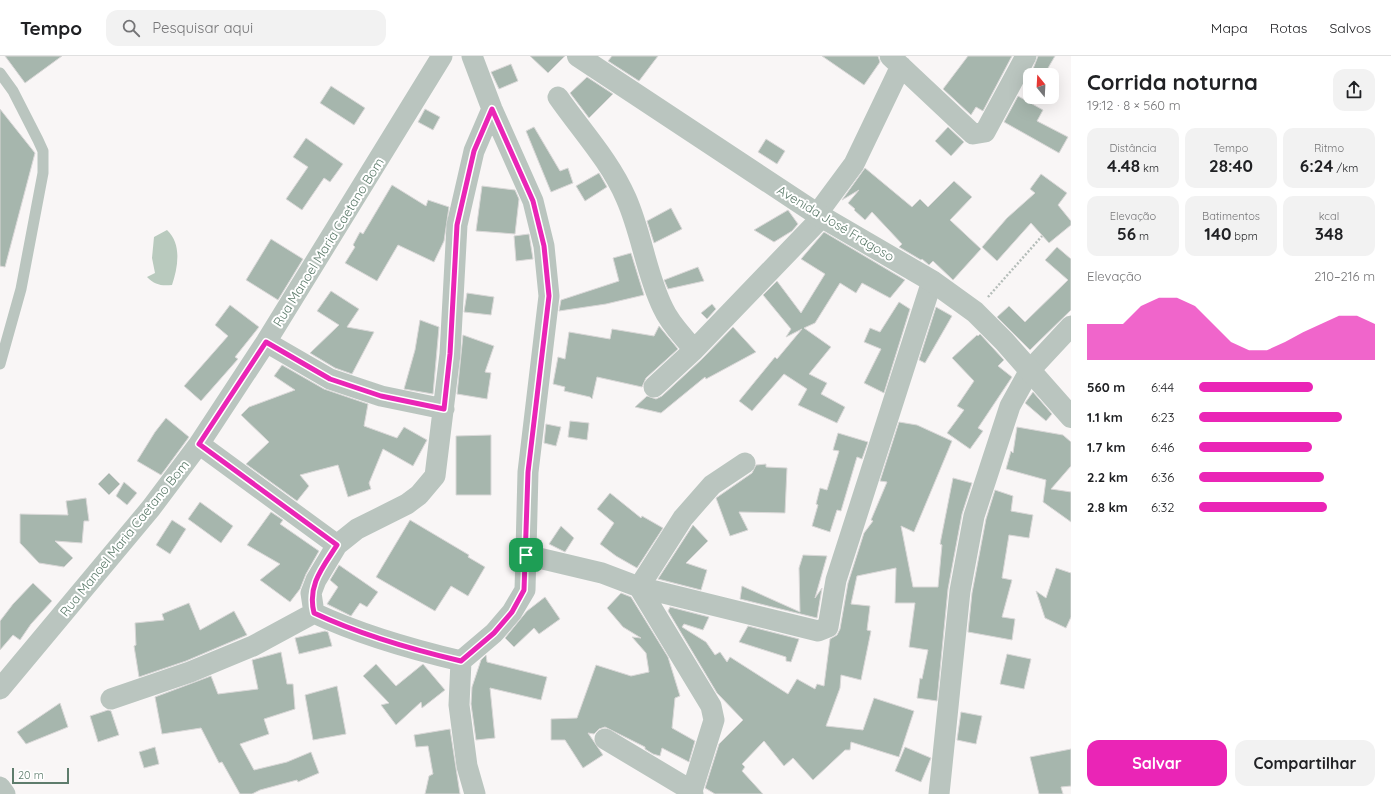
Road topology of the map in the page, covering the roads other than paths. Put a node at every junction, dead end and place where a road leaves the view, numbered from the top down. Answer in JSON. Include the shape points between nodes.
{"nodes":[{"id":1,"x":442,"y":56,"type":"edge"},
{"id":2,"x":472,"y":56,"type":"edge"},
{"id":3,"x":578,"y":56,"type":"edge"},
{"id":4,"x":1026,"y":56,"type":"edge"},
{"id":5,"x":896,"y":61,"type":"edge"},
{"id":6,"x":0,"y":73,"type":"edge"},
{"id":7,"x":558,"y":97,"type":"dead end"},
{"id":8,"x":492,"y":109,"type":"junction"},
{"id":9,"x":819,"y":216,"type":"junction"},
{"id":10,"x":932,"y":281,"type":"junction"},
{"id":11,"x":1071,"y":326,"type":"edge"},
{"id":12,"x":266,"y":342,"type":"junction"},
{"id":13,"x":694,"y":350,"type":"junction"},
{"id":14,"x":0,"y":364,"type":"edge"},
{"id":15,"x":1030,"y":370,"type":"junction"},
{"id":16,"x":654,"y":387,"type":"dead end"},
{"id":17,"x":444,"y":409,"type":"junction"},
{"id":18,"x":1071,"y":417,"type":"edge"},
{"id":19,"x":199,"y":444,"type":"junction"},
{"id":20,"x":745,"y":463,"type":"dead end"},
{"id":21,"x":337,"y":545,"type":"junction"},
{"id":22,"x":526,"y":555,"type":"junction"},
{"id":23,"x":639,"y":587,"type":"junction"},
{"id":24,"x":314,"y":613,"type":"junction"},
{"id":25,"x":461,"y":661,"type":"junction"},
{"id":26,"x":0,"y":689,"type":"edge"},
{"id":27,"x":111,"y":699,"type":"dead end"},
{"id":28,"x":605,"y":739,"type":"dead end"},
{"id":29,"x":0,"y":787,"type":"edge"},
{"id":30,"x":693,"y":792,"type":"edge"},
{"id":31,"x":479,"y":793,"type":"edge"},
{"id":32,"x":5,"y":794,"type":"edge"},
{"id":33,"x":939,"y":794,"type":"edge"}],
"edges":[{"from":1,"to":12,"type":"street","name":"Rua Manoel Maria Caetano Bom"},
{"from":2,"to":8,"type":"street"},
{"from":3,"to":9,"type":"street","name":"Avenida José Fragoso"},
{"from":4,"to":5,"type":"street","via":[[985,132],[979,134],[973,134]]},
{"from":5,"to":9,"type":"street","via":[[854,164]]},
{"from":6,"to":14,"type":"lane","via":[[13,91],[43,151],[44,173],[21,289]]},
{"from":7,"to":13,"type":"street","via":[[616,176],[638,229],[658,298],[669,319]]},
{"from":8,"to":17,"type":"street","via":[[474,151],[457,225],[450,354]]},
{"from":8,"to":22,"type":"street","via":[[533,201],[544,246],[549,296],[528,472]]},
{"from":9,"to":10,"type":"street","name":"Avenida José Fragoso"},
{"from":9,"to":13,"type":"street"},
{"from":10,"to":15,"type":"street","name":"Avenida José Fragoso","via":[[975,312]]},
{"from":10,"to":23,"type":"street","via":[[836,580],[828,627],[818,631]]},
{"from":11,"to":15,"type":"street"},
{"from":12,"to":17,"type":"street","via":[[330,379],[381,396]]},
{"from":12,"to":19,"type":"street","name":"Rua Manoel Maria Caetano Bom"},
{"from":13,"to":16,"type":"street"},
{"from":15,"to":18,"type":"street","name":"Avenida José Fragoso"},
{"from":15,"to":33,"type":"street","via":[[1010,406],[974,516],[960,591]]},
{"from":17,"to":21,"type":"street","via":[[435,476],[425,490],[407,504],[357,529]]},
{"from":19,"to":21,"type":"street"},
{"from":19,"to":26,"type":"street","name":"Rua Manoel Maria Caetano Bom","via":[[152,508]]},
{"from":20,"to":23,"type":"street","via":[[712,485],[684,518]]},
{"from":21,"to":24,"type":"street","via":[[311,593]]},
{"from":22,"to":23,"type":"street","via":[[602,573]]},
{"from":22,"to":25,"type":"street","via":[[524,590],[512,612],[494,633]]},
{"from":23,"to":30,"type":"street","via":[[711,706],[714,720]]},
{"from":24,"to":25,"type":"street","via":[[384,640]]},
{"from":24,"to":27,"type":"street","via":[[253,646],[190,672]]},
{"from":25,"to":31,"type":"street","via":[[459,705],[467,766]]},
{"from":28,"to":30,"type":"street"},
{"from":29,"to":32,"type":"street"}]}
